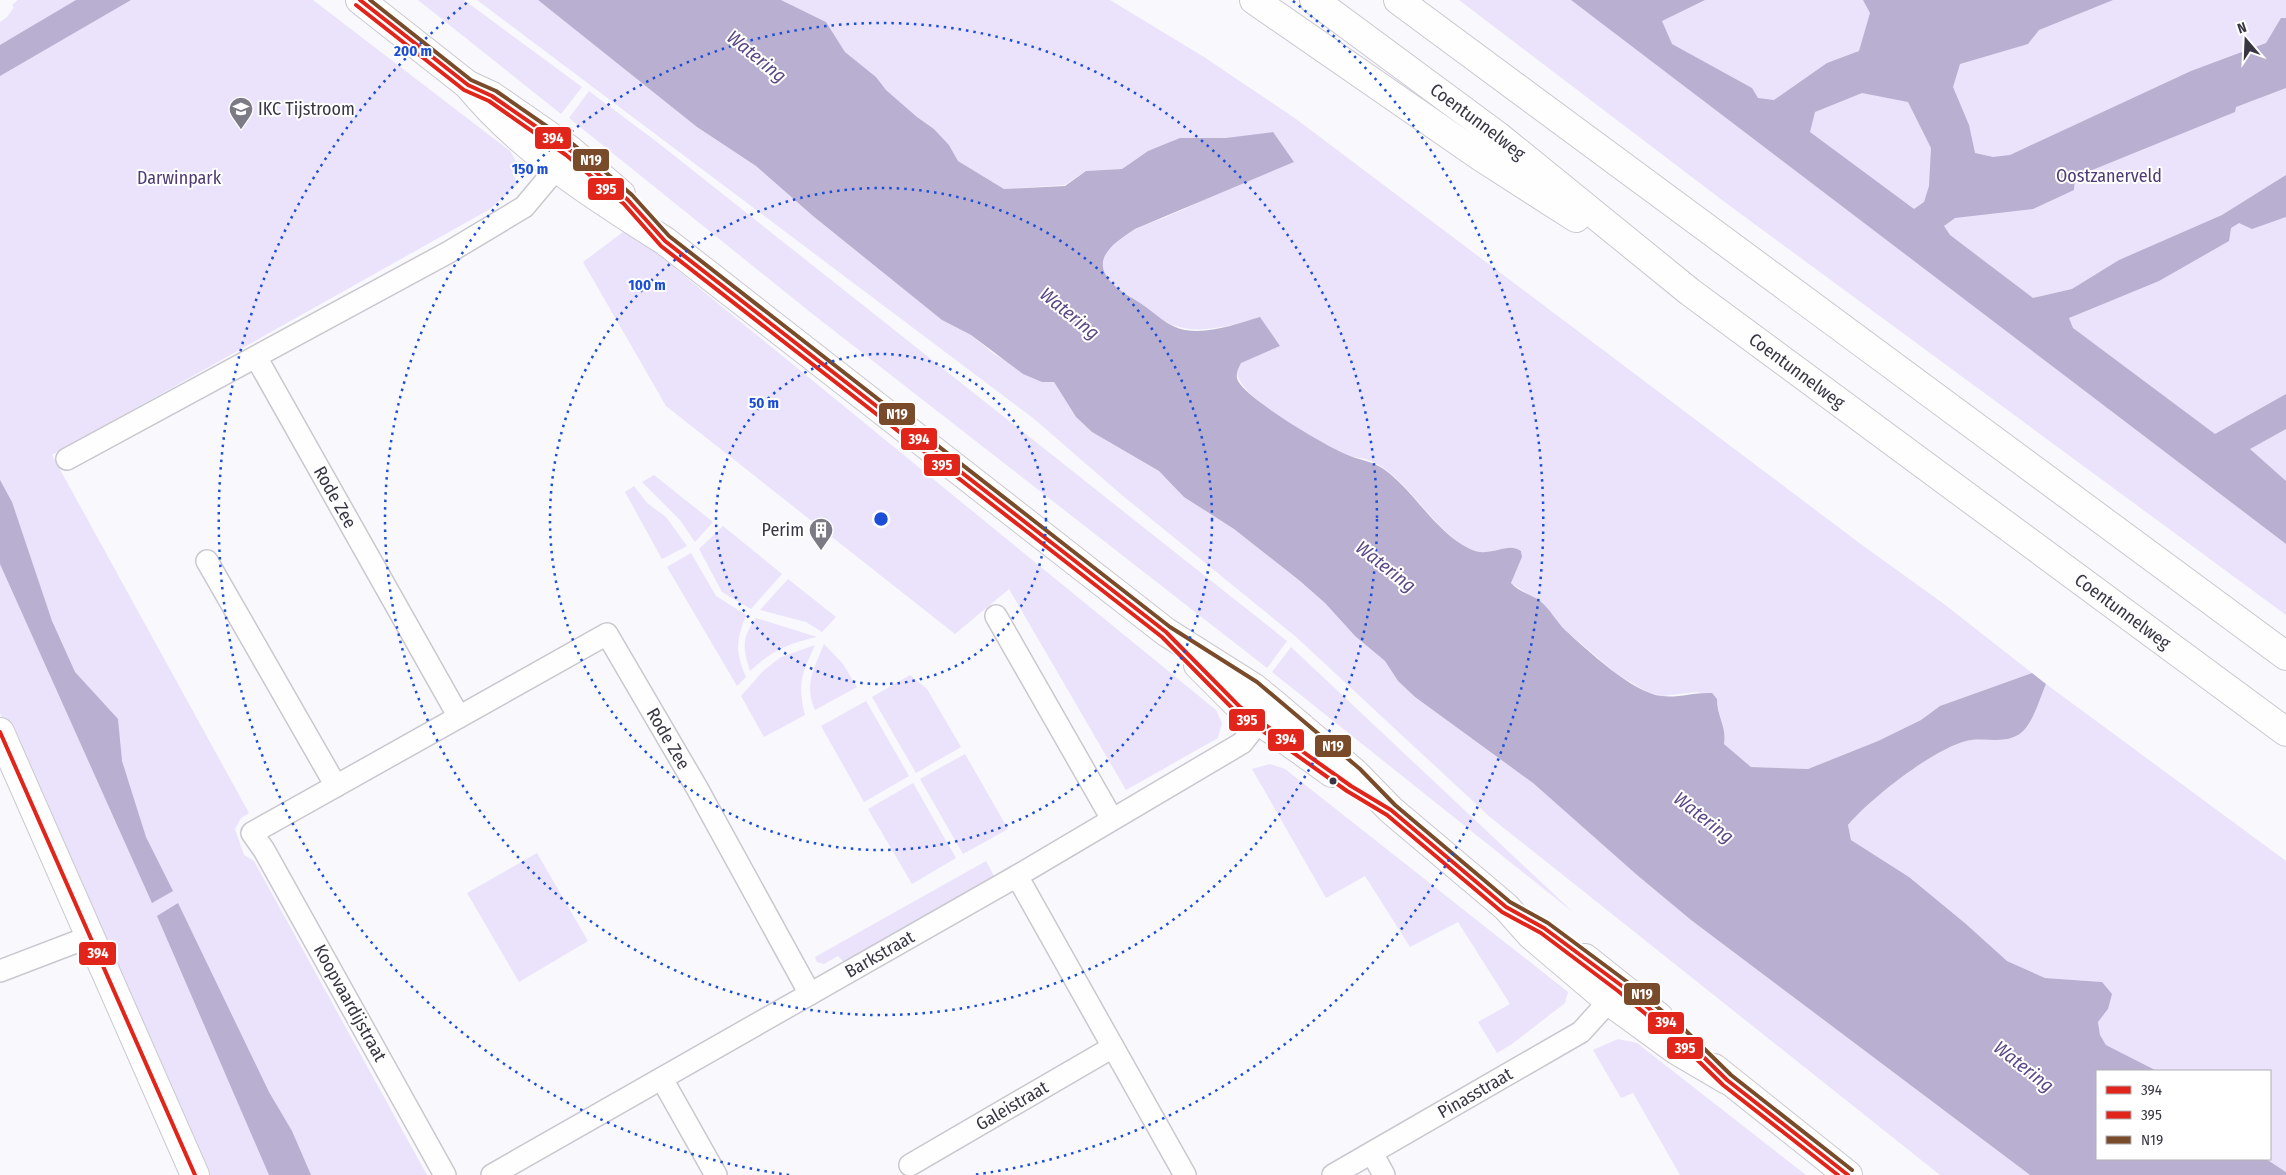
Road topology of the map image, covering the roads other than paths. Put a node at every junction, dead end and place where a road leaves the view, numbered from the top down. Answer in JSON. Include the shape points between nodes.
{"nodes":[{"id":1,"x":360,"y":0,"type":"edge"},
{"id":2,"x":1254,"y":0,"type":"edge"},
{"id":3,"x":1314,"y":0,"type":"edge"},
{"id":4,"x":1398,"y":0,"type":"edge"},
{"id":5,"x":1413,"y":7,"type":"edge"},
{"id":6,"x":564,"y":159,"type":"junction"},
{"id":7,"x":1690,"y":292,"type":"junction"},
{"id":8,"x":256,"y":357,"type":"junction"},
{"id":9,"x":67,"y":459,"type":"dead end"},
{"id":10,"x":206,"y":561,"type":"dead end"},
{"id":11,"x":996,"y":616,"type":"dead end"},
{"id":12,"x":2286,"y":656,"type":"edge"},
{"id":13,"x":1266,"y":712,"type":"junction"},
{"id":14,"x":459,"y":717,"type":"junction"},
{"id":15,"x":0,"y":732,"type":"edge"},
{"id":16,"x":2286,"y":732,"type":"edge"},
{"id":17,"x":336,"y":786,"type":"junction"},
{"id":18,"x":1112,"y":819,"type":"junction"},
{"id":19,"x":252,"y":833,"type":"joint"},
{"id":20,"x":1017,"y":876,"type":"junction"},
{"id":21,"x":89,"y":937,"type":"junction"},
{"id":22,"x":0,"y":972,"type":"edge"},
{"id":23,"x":810,"y":994,"type":"junction"},
{"id":24,"x":1616,"y":994,"type":"junction"},
{"id":25,"x":1113,"y":1047,"type":"junction"},
{"id":26,"x":662,"y":1079,"type":"junction"},
{"id":27,"x":1372,"y":1153,"type":"junction"},
{"id":28,"x":910,"y":1164,"type":"dead end"},
{"id":29,"x":195,"y":1175,"type":"edge"},
{"id":30,"x":446,"y":1175,"type":"edge"},
{"id":31,"x":492,"y":1175,"type":"edge"},
{"id":32,"x":716,"y":1175,"type":"edge"},
{"id":33,"x":1185,"y":1175,"type":"edge"},
{"id":34,"x":1333,"y":1175,"type":"edge"},
{"id":35,"x":1384,"y":1175,"type":"edge"},
{"id":36,"x":1848,"y":1175,"type":"edge"}],
"edges":[{"from":1,"to":6,"type":"main road","via":[[468,85],[487,109]]},
{"from":2,"to":7,"type":"main road","via":[[1481,157]]},
{"from":3,"to":7,"type":"main road","name":"Coentunnelweg","via":[[1498,136]]},
{"from":4,"to":5,"type":"main road"},
{"from":5,"to":12,"type":"main road"},
{"from":6,"to":8,"type":"street","via":[[524,207],[449,252]]},
{"from":6,"to":13,"type":"main road","via":[[620,212],[665,241],[1166,632],[1240,707]]},
{"from":7,"to":16,"type":"main road","name":"Coentunnelweg"},
{"from":8,"to":9,"type":"street"},
{"from":8,"to":14,"type":"street","name":"Rode Zee"},
{"from":10,"to":17,"type":"street"},
{"from":11,"to":18,"type":"street"},
{"from":13,"to":18,"type":"street","name":"Barkstraat","via":[[1242,743]]},
{"from":13,"to":24,"type":"main road","via":[[1351,786],[1391,810],[1506,907],[1544,928]]},
{"from":14,"to":17,"type":"street","name":"Rode Zee"},
{"from":14,"to":23,"type":"street","name":"Rode Zee","via":[[607,634],[697,788]]},
{"from":15,"to":21,"type":"main road"},
{"from":17,"to":19,"type":"street","name":"Rode Zee"},
{"from":18,"to":20,"type":"street","name":"Barkstraat"},
{"from":19,"to":30,"type":"street","name":"Koopvaardijstraat"},
{"from":20,"to":23,"type":"street","name":"Barkstraat"},
{"from":20,"to":25,"type":"street"},
{"from":21,"to":22,"type":"street"},
{"from":21,"to":29,"type":"main road"},
{"from":23,"to":26,"type":"street","name":"Barkstraat"},
{"from":24,"to":27,"type":"street","name":"Pinasstraat","via":[[1581,1032]]},
{"from":24,"to":36,"type":"main road","via":[[1681,1035],[1727,1080]]},
{"from":25,"to":28,"type":"street","name":"Galeistraat"},
{"from":25,"to":33,"type":"street"},
{"from":26,"to":31,"type":"street","name":"Barkstraat"},
{"from":26,"to":32,"type":"street"},
{"from":27,"to":34,"type":"street","name":"Pinasstraat"},
{"from":27,"to":35,"type":"street"}]}
